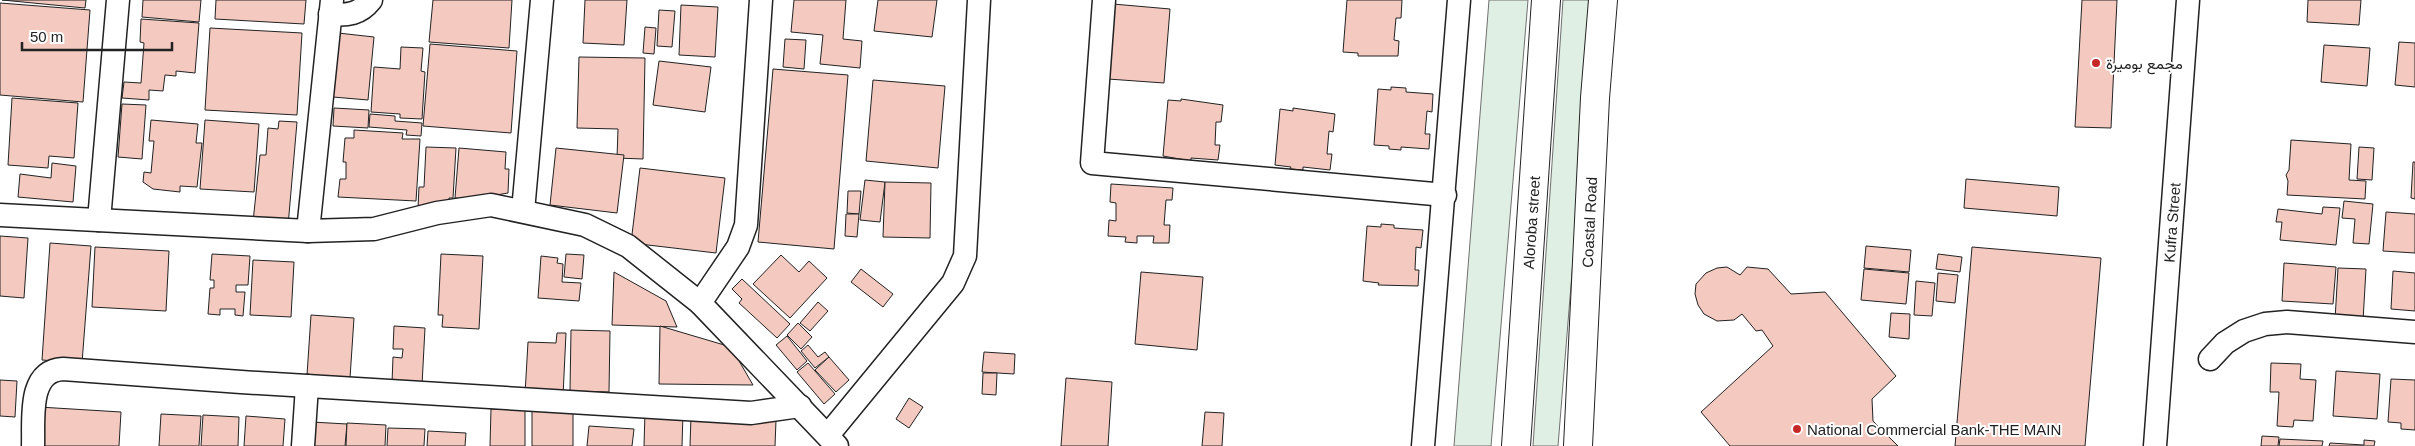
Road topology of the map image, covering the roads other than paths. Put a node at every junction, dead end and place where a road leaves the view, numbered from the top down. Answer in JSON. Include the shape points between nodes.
{"nodes":[{"id":1,"x":118,"y":0,"type":"edge"},
{"id":2,"x":371,"y":0,"type":"edge"},
{"id":3,"x":542,"y":0,"type":"edge"},
{"id":4,"x":761,"y":0,"type":"edge"},
{"id":5,"x":979,"y":0,"type":"edge"},
{"id":6,"x":1104,"y":0,"type":"edge"},
{"id":7,"x":1458,"y":0,"type":"edge"},
{"id":8,"x":1546,"y":0,"type":"edge"},
{"id":9,"x":1603,"y":0,"type":"edge"},
{"id":10,"x":2188,"y":0,"type":"edge"},
{"id":11,"x":331,"y":7,"type":"edge"},
{"id":12,"x":1445,"y":195,"type":"junction"},
{"id":13,"x":523,"y":211,"type":"junction"},
{"id":14,"x":0,"y":215,"type":"edge"},
{"id":15,"x":99,"y":220,"type":"junction"},
{"id":16,"x":308,"y":231,"type":"junction"},
{"id":17,"x":700,"y":303,"type":"junction"},
{"id":18,"x":2415,"y":332,"type":"edge"},
{"id":19,"x":2210,"y":359,"type":"dead end"},
{"id":20,"x":307,"y":386,"type":"junction"},
{"id":21,"x":800,"y":406,"type":"junction"},
{"id":22,"x":833,"y":441,"type":"edge"},
{"id":23,"x":33,"y":446,"type":"edge"},
{"id":24,"x":303,"y":446,"type":"edge"},
{"id":25,"x":1423,"y":446,"type":"edge"},
{"id":26,"x":1516,"y":446,"type":"edge"},
{"id":27,"x":1578,"y":446,"type":"edge"},
{"id":28,"x":2154,"y":446,"type":"edge"}],
"edges":[{"from":1,"to":15,"type":"street"},
{"from":2,"to":11,"type":"street","via":[[354,14]]},
{"from":3,"to":13,"type":"street"},
{"from":4,"to":17,"type":"street","via":[[746,225],[738,247]]},
{"from":5,"to":22,"type":"street","via":[[965,256],[960,272]]},
{"from":6,"to":12,"type":"street","via":[[1092,163]]},
{"from":7,"to":12,"type":"street"},
{"from":8,"to":26,"type":"highway","name":"Aloroba street"},
{"from":9,"to":27,"type":"highway","name":"Coastal Road","via":[[1595,98]]},
{"from":10,"to":28,"type":"street","name":"Kufra Street"},
{"from":11,"to":16,"type":"street"},
{"from":12,"to":25,"type":"street"},
{"from":13,"to":16,"type":"street","via":[[491,205],[437,213],[374,230]]},
{"from":13,"to":17,"type":"street","via":[[585,225],[628,246]]},
{"from":14,"to":15,"type":"street"},
{"from":15,"to":16,"type":"street"},
{"from":17,"to":21,"type":"street"},
{"from":18,"to":19,"type":"street","via":[[2287,322],[2265,324],[2244,331],[2225,343]]},
{"from":20,"to":21,"type":"street","via":[[751,413]]},
{"from":20,"to":23,"type":"street","via":[[55,369],[38,385]]},
{"from":20,"to":24,"type":"street"},
{"from":21,"to":22,"type":"street"}]}
